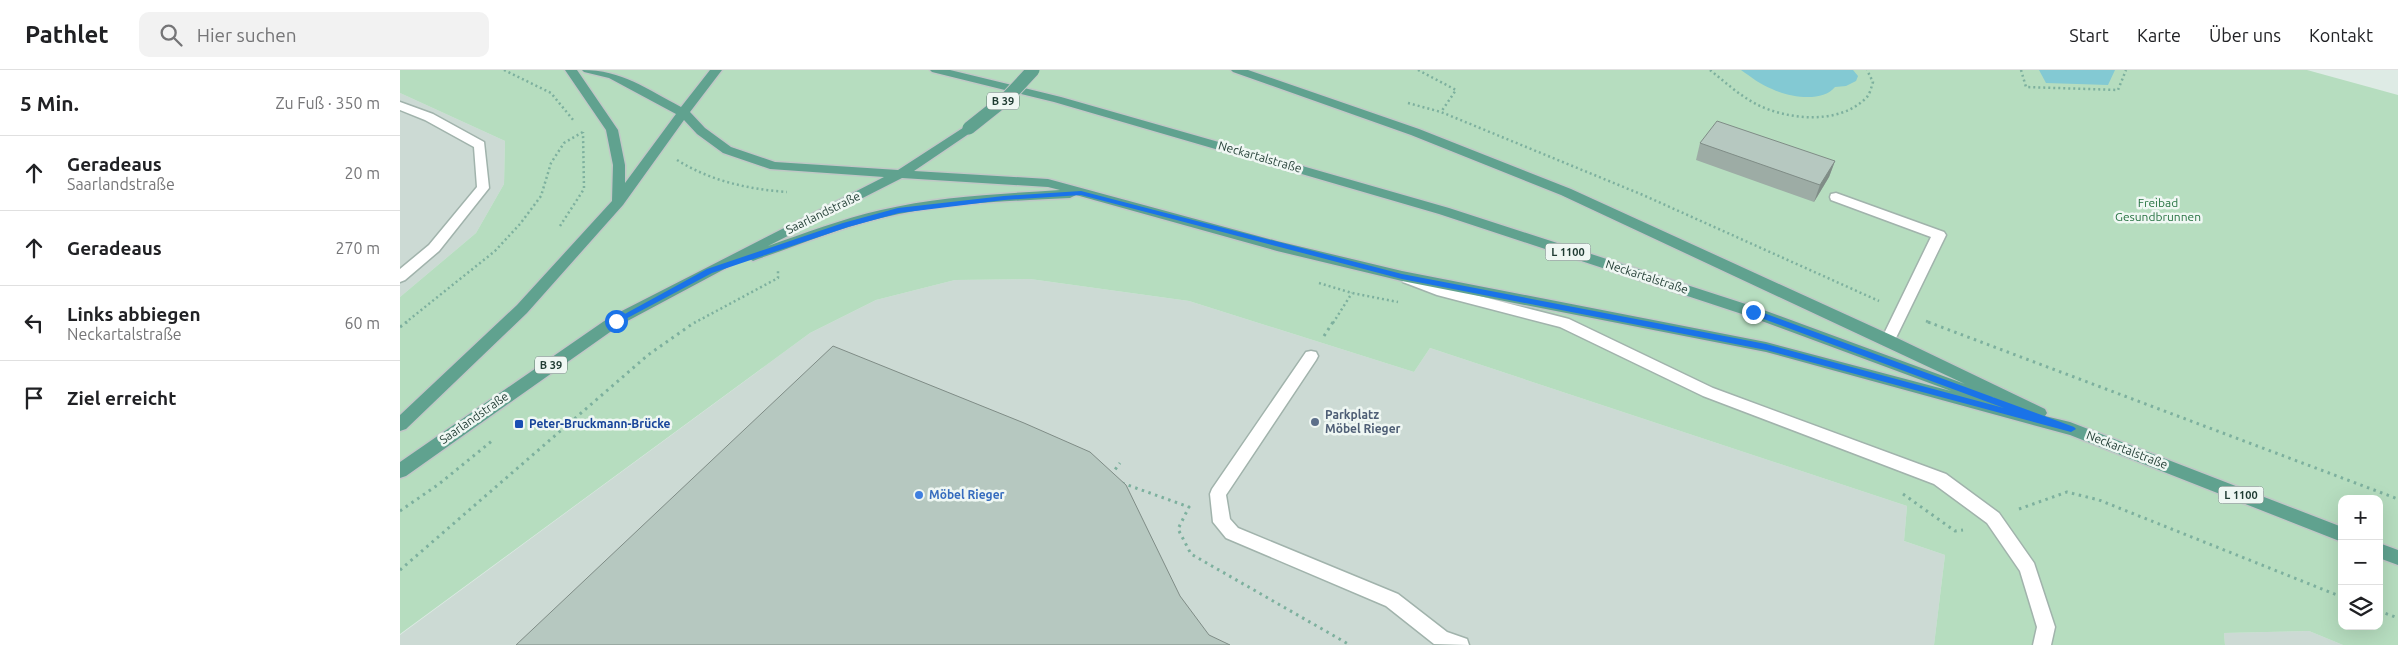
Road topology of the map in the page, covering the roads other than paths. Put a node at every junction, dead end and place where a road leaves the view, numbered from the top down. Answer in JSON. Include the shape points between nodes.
{"nodes":[{"id":1,"x":571,"y":70,"type":"edge"},
{"id":2,"x":588,"y":70,"type":"edge"},
{"id":3,"x":716,"y":70,"type":"edge"},
{"id":4,"x":936,"y":70,"type":"edge"},
{"id":5,"x":1033,"y":70,"type":"edge"},
{"id":6,"x":1237,"y":70,"type":"edge"},
{"id":7,"x":400,"y":106,"type":"edge"},
{"id":8,"x":684,"y":113,"type":"junction"},
{"id":9,"x":902,"y":173,"type":"junction"},
{"id":10,"x":1081,"y":193,"type":"junction"},
{"id":11,"x":1836,"y":196,"type":"dead end"},
{"id":12,"x":618,"y":202,"type":"junction"},
{"id":13,"x":709,"y":271,"type":"junction"},
{"id":14,"x":1402,"y":276,"type":"junction"},
{"id":15,"x":400,"y":277,"type":"edge"},
{"id":16,"x":1888,"y":340,"type":"junction"},
{"id":17,"x":1311,"y":356,"type":"road end"},
{"id":18,"x":400,"y":426,"type":"edge"},
{"id":19,"x":2071,"y":429,"type":"junction"},
{"id":20,"x":400,"y":471,"type":"edge"},
{"id":21,"x":2338,"y":533,"type":"edge"},
{"id":22,"x":2383,"y":552,"type":"edge"},
{"id":23,"x":2398,"y":558,"type":"edge"},
{"id":24,"x":1460,"y":645,"type":"edge"},
{"id":25,"x":2042,"y":645,"type":"edge"}],
"edges":[{"from":1,"to":12,"type":"main road","via":[[612,130],[619,165]]},
{"from":2,"to":8,"type":"main road","via":[[613,76]]},
{"from":3,"to":8,"type":"main road"},
{"from":4,"to":19,"type":"main road","name":"Neckartalstraße","number":"L 1100","via":[[1057,99],[1444,211],[1753,312]]},
{"from":5,"to":9,"type":"main road","name":"Saarlandstraße","number":"B 39","bridge":true,"via":[[1001,103]]},
{"from":6,"to":16,"type":"main road","via":[[1415,132],[1566,192]]},
{"from":7,"to":15,"type":"street","via":[[429,117],[480,145],[483,188],[434,248]]},
{"from":8,"to":9,"type":"main road","via":[[727,150],[774,166]]},
{"from":8,"to":12,"type":"main road"},
{"from":9,"to":10,"type":"main road","via":[[1048,183]]},
{"from":9,"to":13,"type":"main road","name":"Saarlandstraße","number":"B 39"},
{"from":10,"to":13,"type":"main road","via":[[898,210]]},
{"from":10,"to":14,"type":"main road"},
{"from":11,"to":16,"type":"street","via":[[1939,234]]},
{"from":12,"to":18,"type":"main road","via":[[522,310]]},
{"from":13,"to":20,"type":"main road","name":"Saarlandstraße","number":"B 39","via":[[616,321]]},
{"from":14,"to":19,"type":"main road","via":[[1766,347]]},
{"from":14,"to":25,"type":"street","via":[[1437,290],[1564,323],[1708,392],[1940,479],[1994,518],[2028,568],[2046,627]]},
{"from":16,"to":19,"type":"main road"},
{"from":17,"to":24,"type":"street","via":[[1218,494],[1222,522],[1232,533],[1392,600],[1442,638]]},
{"from":19,"to":21,"type":"main road","name":"Neckartalstraße","number":"L 1100"},
{"from":22,"to":23,"type":"main road"}]}
